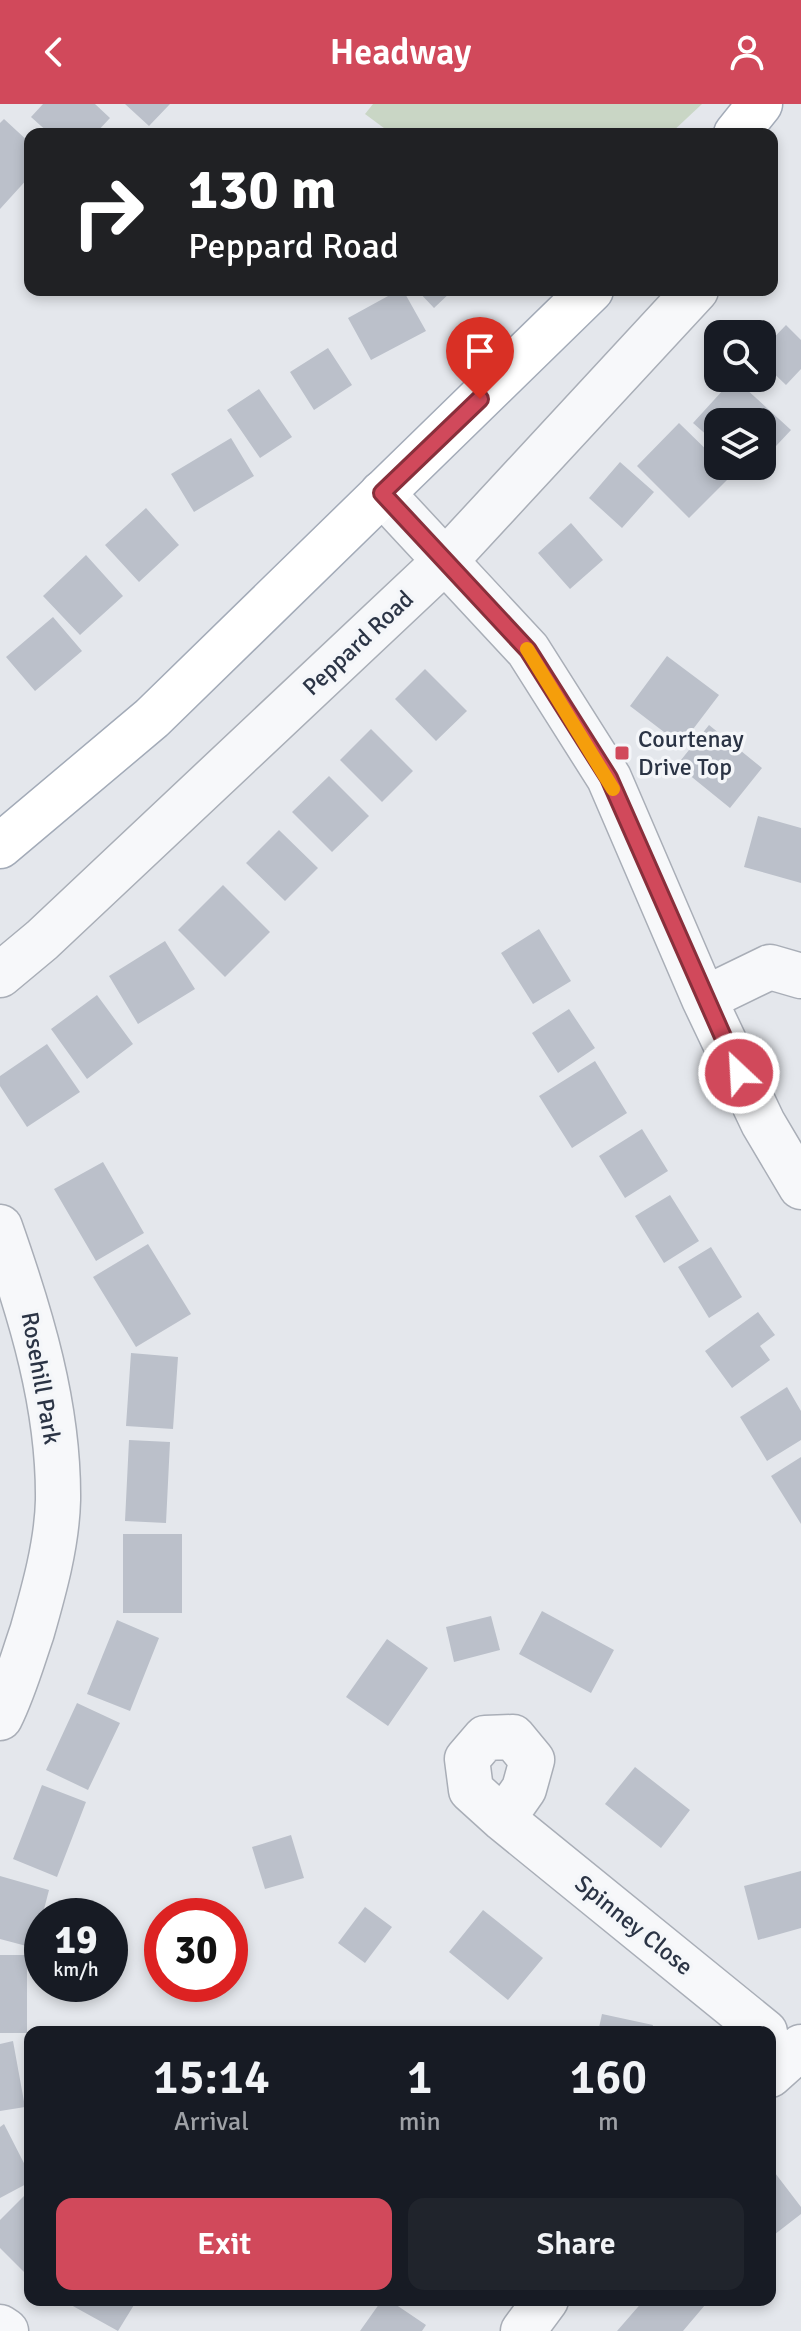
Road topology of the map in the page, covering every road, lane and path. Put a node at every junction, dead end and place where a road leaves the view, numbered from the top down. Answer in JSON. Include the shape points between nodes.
{"nodes":[{"id":1,"x":760,"y":104,"type":"edge"},
{"id":2,"x":741,"y":128,"type":"edge"},
{"id":3,"x":585,"y":296,"type":"edge"},
{"id":4,"x":690,"y":296,"type":"edge"},
{"id":5,"x":382,"y":493,"type":"junction"},
{"id":6,"x":446,"y":560,"type":"junction"},
{"id":7,"x":0,"y":846,"type":"edge"},
{"id":8,"x":0,"y":975,"type":"edge"},
{"id":9,"x":801,"y":976,"type":"edge"},
{"id":10,"x":704,"y":999,"type":"junction"},
{"id":11,"x":801,"y":1187,"type":"edge"},
{"id":12,"x":0,"y":1227,"type":"edge"},
{"id":13,"x":0,"y":1718,"type":"edge"},
{"id":14,"x":503,"y":1819,"type":"dead end"},
{"id":15,"x":752,"y":2026,"type":"edge"},
{"id":16,"x":542,"y":2306,"type":"edge"},
{"id":17,"x":0,"y":2327,"type":"edge"},
{"id":18,"x":6,"y":2331,"type":"edge"},
{"id":19,"x":523,"y":2331,"type":"edge"}],
"edges":[{"from":1,"to":2,"type":"main road"},
{"from":3,"to":5,"type":"main road"},
{"from":4,"to":6,"type":"street","name":"Peppard Road"},
{"from":5,"to":6,"type":"street"},
{"from":5,"to":7,"type":"main road","via":[[152,718]]},
{"from":6,"to":8,"type":"street","name":"Peppard Road"},
{"from":6,"to":10,"type":"street","via":[[528,650],[609,778]]},
{"from":9,"to":10,"type":"street","via":[[770,967]]},
{"from":10,"to":11,"type":"street","via":[[763,1123]]},
{"from":12,"to":13,"type":"street","name":"Rosehill Park","via":[[30,1310],[53,1417],[58,1502],[45,1588]]},
{"from":14,"to":15,"type":"street","name":"Spinney Close"},
{"from":16,"to":19,"type":"street"},
{"from":17,"to":18,"type":"street"}]}
